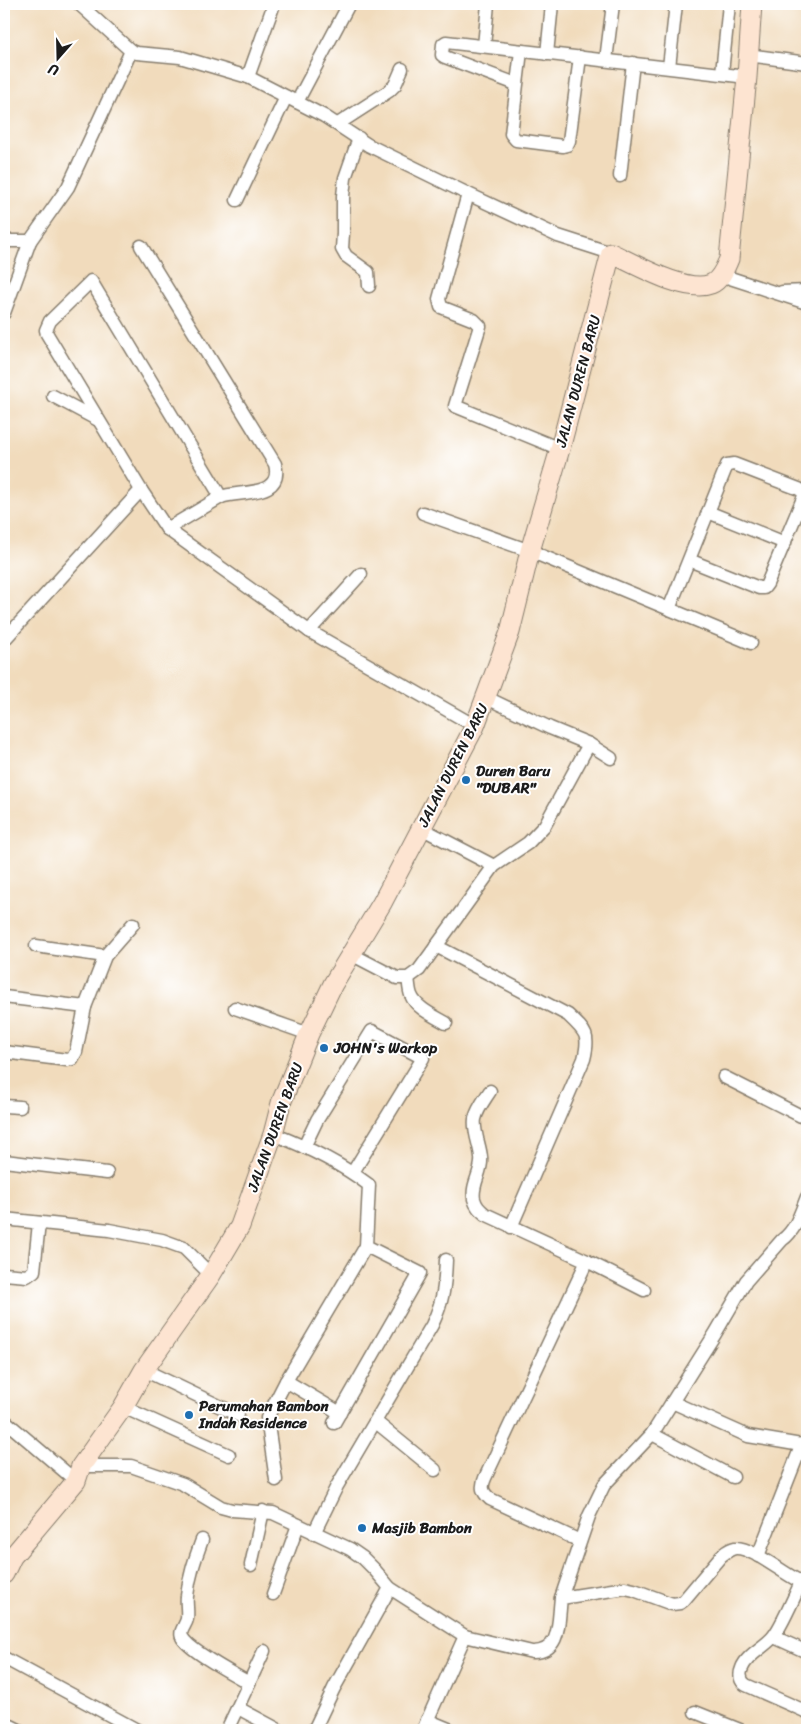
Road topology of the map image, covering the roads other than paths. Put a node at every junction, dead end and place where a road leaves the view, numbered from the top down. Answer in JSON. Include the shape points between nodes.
{"nodes":[{"id":1,"x":79,"y":4,"type":"edge"},
{"id":2,"x":274,"y":4,"type":"edge"},
{"id":3,"x":349,"y":4,"type":"edge"},
{"id":4,"x":488,"y":4,"type":"edge"},
{"id":5,"x":552,"y":4,"type":"edge"},
{"id":6,"x":613,"y":4,"type":"edge"},
{"id":7,"x":676,"y":4,"type":"edge"},
{"id":8,"x":729,"y":4,"type":"edge"},
{"id":9,"x":752,"y":4,"type":"edge"},
{"id":10,"x":484,"y":46,"type":"junction"},
{"id":11,"x":131,"y":51,"type":"junction"},
{"id":12,"x":521,"y":51,"type":"junction"},
{"id":13,"x":547,"y":54,"type":"junction"},
{"id":14,"x":748,"y":55,"type":"junction"},
{"id":15,"x":580,"y":57,"type":"junction"},
{"id":16,"x":606,"y":60,"type":"junction"},
{"id":17,"x":807,"y":63,"type":"edge"},
{"id":18,"x":633,"y":64,"type":"junction"},
{"id":19,"x":669,"y":68,"type":"junction"},
{"id":20,"x":402,"y":69,"type":"dead end"},
{"id":21,"x":722,"y":73,"type":"junction"},
{"id":22,"x":248,"y":77,"type":"junction"},
{"id":23,"x":747,"y":77,"type":"junction"},
{"id":24,"x":516,"y":84,"type":"junction"},
{"id":25,"x":292,"y":100,"type":"junction"},
{"id":26,"x":338,"y":124,"type":"junction"},
{"id":27,"x":359,"y":138,"type":"junction"},
{"id":28,"x":620,"y":176,"type":"dead end"},
{"id":29,"x":468,"y":194,"type":"junction"},
{"id":30,"x":237,"y":200,"type":"dead end"},
{"id":31,"x":4,"y":241,"type":"edge"},
{"id":32,"x":30,"y":241,"type":"junction"},
{"id":33,"x":141,"y":246,"type":"dead end"},
{"id":34,"x":611,"y":253,"type":"junction"},
{"id":35,"x":721,"y":275,"type":"junction"},
{"id":36,"x":369,"y":286,"type":"dead end"},
{"id":37,"x":807,"y":291,"type":"edge"},
{"id":38,"x":776,"y":293,"type":"junction"},
{"id":39,"x":807,"y":302,"type":"edge"},
{"id":40,"x":4,"y":313,"type":"edge"},
{"id":41,"x":53,"y":396,"type":"dead end"},
{"id":42,"x":101,"y":422,"type":"junction"},
{"id":43,"x":560,"y":449,"type":"junction"},
{"id":44,"x":141,"y":490,"type":"junction"},
{"id":45,"x":221,"y":497,"type":"junction"},
{"id":46,"x":708,"y":512,"type":"junction"},
{"id":47,"x":423,"y":514,"type":"dead end"},
{"id":48,"x":167,"y":529,"type":"junction"},
{"id":49,"x":784,"y":543,"type":"junction"},
{"id":50,"x":530,"y":551,"type":"junction"},
{"id":51,"x":689,"y":560,"type":"junction"},
{"id":52,"x":361,"y":574,"type":"dead end"},
{"id":53,"x":669,"y":609,"type":"junction"},
{"id":54,"x":309,"y":631,"type":"junction"},
{"id":55,"x":4,"y":640,"type":"edge"},
{"id":56,"x":751,"y":643,"type":"dead end"},
{"id":57,"x":487,"y":698,"type":"junction"},
{"id":58,"x":475,"y":726,"type":"junction"},
{"id":59,"x":589,"y":744,"type":"junction"},
{"id":60,"x":610,"y":758,"type":"dead end"},
{"id":61,"x":421,"y":828,"type":"junction"},
{"id":62,"x":494,"y":866,"type":"junction"},
{"id":63,"x":133,"y":924,"type":"dead end"},
{"id":64,"x":36,"y":946,"type":"dead end"},
{"id":65,"x":436,"y":946,"type":"junction"},
{"id":66,"x":350,"y":954,"type":"junction"},
{"id":67,"x":105,"y":956,"type":"junction"},
{"id":68,"x":408,"y":978,"type":"junction"},
{"id":69,"x":4,"y":997,"type":"edge"},
{"id":70,"x":85,"y":1007,"type":"junction"},
{"id":71,"x":235,"y":1008,"type":"dead end"},
{"id":72,"x":446,"y":1023,"type":"dead end"},
{"id":73,"x":309,"y":1034,"type":"junction"},
{"id":74,"x":4,"y":1052,"type":"edge"},
{"id":75,"x":724,"y":1077,"type":"dead end"},
{"id":76,"x":490,"y":1091,"type":"dead end"},
{"id":77,"x":4,"y":1106,"type":"edge"},
{"id":78,"x":20,"y":1107,"type":"dead end"},
{"id":79,"x":807,"y":1119,"type":"edge"},
{"id":80,"x":273,"y":1134,"type":"junction"},
{"id":81,"x":304,"y":1146,"type":"junction"},
{"id":82,"x":4,"y":1161,"type":"edge"},
{"id":83,"x":353,"y":1172,"type":"junction"},
{"id":84,"x":107,"y":1174,"type":"dead end"},
{"id":85,"x":807,"y":1197,"type":"edge"},
{"id":86,"x":4,"y":1219,"type":"edge"},
{"id":87,"x":39,"y":1223,"type":"junction"},
{"id":88,"x":511,"y":1226,"type":"junction"},
{"id":89,"x":366,"y":1246,"type":"junction"},
{"id":90,"x":446,"y":1260,"type":"dead end"},
{"id":91,"x":587,"y":1260,"type":"junction"},
{"id":92,"x":4,"y":1274,"type":"edge"},
{"id":93,"x":211,"y":1275,"type":"junction"},
{"id":94,"x":644,"y":1290,"type":"dead end"},
{"id":95,"x":144,"y":1370,"type":"junction"},
{"id":96,"x":286,"y":1382,"type":"junction"},
{"id":97,"x":672,"y":1402,"type":"junction"},
{"id":98,"x":124,"y":1406,"type":"junction"},
{"id":99,"x":238,"y":1415,"type":"dead end"},
{"id":100,"x":4,"y":1420,"type":"edge"},
{"id":101,"x":376,"y":1422,"type":"junction"},
{"id":102,"x":652,"y":1434,"type":"junction"},
{"id":103,"x":805,"y":1445,"type":"edge"},
{"id":104,"x":229,"y":1455,"type":"dead end"},
{"id":105,"x":435,"y":1470,"type":"dead end"},
{"id":106,"x":79,"y":1473,"type":"junction"},
{"id":107,"x":733,"y":1477,"type":"dead end"},
{"id":108,"x":276,"y":1480,"type":"dead end"},
{"id":109,"x":262,"y":1511,"type":"junction"},
{"id":110,"x":298,"y":1525,"type":"junction"},
{"id":111,"x":314,"y":1533,"type":"junction"},
{"id":112,"x":202,"y":1540,"type":"dead end"},
{"id":113,"x":580,"y":1541,"type":"junction"},
{"id":114,"x":8,"y":1554,"type":"edge"},
{"id":115,"x":758,"y":1556,"type":"junction"},
{"id":116,"x":251,"y":1565,"type":"dead end"},
{"id":117,"x":4,"y":1574,"type":"edge"},
{"id":118,"x":804,"y":1584,"type":"edge"},
{"id":119,"x":390,"y":1588,"type":"junction"},
{"id":120,"x":273,"y":1594,"type":"dead end"},
{"id":121,"x":561,"y":1598,"type":"junction"},
{"id":122,"x":465,"y":1636,"type":"junction"},
{"id":123,"x":774,"y":1637,"type":"junction"},
{"id":124,"x":264,"y":1651,"type":"dead end"},
{"id":125,"x":807,"y":1652,"type":"edge"},
{"id":126,"x":4,"y":1658,"type":"edge"},
{"id":127,"x":249,"y":1683,"type":"junction"},
{"id":128,"x":238,"y":1708,"type":"junction"},
{"id":129,"x":695,"y":1712,"type":"dead end"},
{"id":130,"x":807,"y":1712,"type":"edge"},
{"id":131,"x":425,"y":1725,"type":"edge"},
{"id":132,"x":137,"y":1730,"type":"edge"},
{"id":133,"x":227,"y":1730,"type":"edge"},
{"id":134,"x":279,"y":1730,"type":"edge"},
{"id":135,"x":314,"y":1730,"type":"edge"},
{"id":136,"x":451,"y":1730,"type":"edge"},
{"id":137,"x":740,"y":1730,"type":"edge"}],
"edges":[{"from":1,"to":11,"type":"street"},
{"from":2,"to":22,"type":"street"},
{"from":3,"to":25,"type":"street"},
{"from":4,"to":10,"type":"street"},
{"from":5,"to":13,"type":"street"},
{"from":6,"to":16,"type":"street"},
{"from":7,"to":19,"type":"street"},
{"from":8,"to":21,"type":"street"},
{"from":9,"to":14,"type":"street"},
{"from":10,"to":12,"type":"street"},
{"from":10,"to":24,"type":"street","via":[[446,42],[442,55]]},
{"from":11,"to":22,"type":"street","via":[[197,60]]},
{"from":11,"to":32,"type":"street","via":[[68,187]]},
{"from":12,"to":13,"type":"street"},
{"from":12,"to":24,"type":"street"},
{"from":13,"to":15,"type":"street"},
{"from":14,"to":17,"type":"street"},
{"from":14,"to":23,"type":"street"},
{"from":15,"to":16,"type":"street"},
{"from":15,"to":24,"type":"street","via":[[567,145],[512,137]]},
{"from":16,"to":18,"type":"street"},
{"from":18,"to":19,"type":"street"},
{"from":18,"to":28,"type":"street"},
{"from":19,"to":21,"type":"street"},
{"from":20,"to":26,"type":"street","via":[[389,91]]},
{"from":21,"to":23,"type":"street"},
{"from":22,"to":25,"type":"street"},
{"from":23,"to":35,"type":"street","via":[[729,260]]},
{"from":25,"to":26,"type":"street"},
{"from":25,"to":30,"type":"street"},
{"from":26,"to":27,"type":"street"},
{"from":27,"to":29,"type":"street"},
{"from":27,"to":36,"type":"street","via":[[342,196],[342,249],[346,256],[368,272]]},
{"from":29,"to":34,"type":"street","via":[[558,236]]},
{"from":29,"to":43,"type":"street","via":[[439,299],[441,307],[474,320],[480,326],[455,406]]},
{"from":31,"to":32,"type":"street"},
{"from":32,"to":40,"type":"street"},
{"from":33,"to":45,"type":"street","via":[[275,464],[274,478],[264,490]]},
{"from":34,"to":35,"type":"street","via":[[678,283],[696,287],[712,284]]},
{"from":34,"to":43,"type":"street","name":"JALAN DUREN BARU"},
{"from":35,"to":38,"type":"street"},
{"from":37,"to":38,"type":"street"},
{"from":38,"to":39,"type":"street"},
{"from":41,"to":42,"type":"street"},
{"from":42,"to":44,"type":"street"},
{"from":42,"to":45,"type":"street","via":[[46,330],[50,321],[91,281]]},
{"from":43,"to":50,"type":"street","name":"JALAN DUREN BARU"},
{"from":44,"to":48,"type":"street"},
{"from":44,"to":55,"type":"street"},
{"from":45,"to":48,"type":"street"},
{"from":46,"to":49,"type":"street"},
{"from":46,"to":49,"type":"street","via":[[730,464],[799,489],[804,496]]},
{"from":46,"to":51,"type":"street"},
{"from":47,"to":50,"type":"street"},
{"from":48,"to":54,"type":"street"},
{"from":49,"to":51,"type":"street","via":[[764,588]]},
{"from":50,"to":53,"type":"street"},
{"from":50,"to":57,"type":"street","name":"JALAN DUREN BARU","via":[[510,632]]},
{"from":51,"to":53,"type":"street"},
{"from":52,"to":54,"type":"street"},
{"from":53,"to":56,"type":"street"},
{"from":54,"to":58,"type":"street"},
{"from":57,"to":58,"type":"street","name":"JALAN DUREN BARU"},
{"from":57,"to":59,"type":"street"},
{"from":58,"to":61,"type":"street","name":"JALAN DUREN BARU"},
{"from":59,"to":60,"type":"street"},
{"from":59,"to":62,"type":"street","via":[[545,825],[528,843]]},
{"from":61,"to":62,"type":"street"},
{"from":61,"to":66,"type":"street","name":"JALAN DUREN BARU","via":[[382,903]]},
{"from":62,"to":65,"type":"street"},
{"from":63,"to":67,"type":"street"},
{"from":64,"to":67,"type":"street"},
{"from":65,"to":68,"type":"street","via":[[419,970]]},
{"from":65,"to":88,"type":"street","via":[[568,1015],[583,1030],[588,1044]]},
{"from":66,"to":68,"type":"street","via":[[389,975]]},
{"from":66,"to":73,"type":"street","name":"JALAN DUREN BARU"},
{"from":67,"to":70,"type":"street"},
{"from":68,"to":72,"type":"street","via":[[411,996],[416,1003]]},
{"from":69,"to":70,"type":"street"},
{"from":70,"to":74,"type":"street","via":[[72,1059]]},
{"from":71,"to":73,"type":"street"},
{"from":73,"to":80,"type":"street","name":"JALAN DUREN BARU","via":[[281,1103]]},
{"from":75,"to":79,"type":"street"},
{"from":76,"to":88,"type":"street","via":[[475,1118],[482,1158],[474,1197],[476,1207]]},
{"from":77,"to":78,"type":"street"},
{"from":80,"to":81,"type":"street"},
{"from":80,"to":93,"type":"street","name":"JALAN DUREN BARU","via":[[240,1226]]},
{"from":81,"to":83,"type":"street"},
{"from":81,"to":83,"type":"street","via":[[372,1031],[423,1058]]},
{"from":82,"to":84,"type":"street"},
{"from":83,"to":89,"type":"street","via":[[369,1185]]},
{"from":85,"to":97,"type":"street","via":[[789,1236],[746,1281]]},
{"from":86,"to":87,"type":"street"},
{"from":87,"to":92,"type":"street","via":[[34,1271],[27,1276]]},
{"from":87,"to":93,"type":"street","via":[[109,1230],[162,1240],[184,1248]]},
{"from":88,"to":91,"type":"street"},
{"from":89,"to":96,"type":"street"},
{"from":89,"to":96,"type":"street","via":[[420,1273],[337,1418]]},
{"from":90,"to":101,"type":"street","via":[[441,1306]]},
{"from":91,"to":94,"type":"street"},
{"from":91,"to":113,"type":"street","via":[[482,1490],[490,1499]]},
{"from":93,"to":95,"type":"street","name":"JALAN DUREN BARU"},
{"from":95,"to":98,"type":"street","name":"JALAN DUREN BARU"},
{"from":95,"to":99,"type":"street"},
{"from":96,"to":108,"type":"street","via":[[267,1418]]},
{"from":97,"to":102,"type":"street"},
{"from":97,"to":103,"type":"street","via":[[748,1436]]},
{"from":98,"to":104,"type":"street"},
{"from":98,"to":106,"type":"street","name":"JALAN DUREN BARU"},
{"from":100,"to":106,"type":"street"},
{"from":101,"to":105,"type":"street"},
{"from":101,"to":111,"type":"street","via":[[337,1486]]},
{"from":102,"to":107,"type":"street"},
{"from":102,"to":113,"type":"street","via":[[604,1485]]},
{"from":103,"to":115,"type":"street"},
{"from":106,"to":109,"type":"street","via":[[131,1466],[182,1484],[221,1507]]},
{"from":106,"to":114,"type":"street","name":"JALAN DUREN BARU"},
{"from":109,"to":110,"type":"street"},
{"from":109,"to":116,"type":"street"},
{"from":110,"to":111,"type":"street"},
{"from":110,"to":120,"type":"street"},
{"from":111,"to":119,"type":"street","via":[[363,1558]]},
{"from":112,"to":127,"type":"street","via":[[190,1570],[187,1618],[182,1637],[215,1663]]},
{"from":113,"to":121,"type":"street"},
{"from":114,"to":117,"type":"street","name":"JALAN DUREN BARU"},
{"from":115,"to":118,"type":"street"},
{"from":115,"to":121,"type":"street","via":[[736,1548],[728,1550],[684,1600],[676,1604],[624,1588]]},
{"from":118,"to":123,"type":"street"},
{"from":119,"to":122,"type":"street"},
{"from":119,"to":135,"type":"street"},
{"from":121,"to":122,"type":"street","via":[[556,1637],[548,1649],[541,1652]]},
{"from":122,"to":131,"type":"street"},
{"from":123,"to":125,"type":"street"},
{"from":123,"to":130,"type":"street","via":[[747,1660],[740,1678],[746,1685]]},
{"from":124,"to":127,"type":"street"},
{"from":126,"to":132,"type":"street"},
{"from":127,"to":128,"type":"street"},
{"from":128,"to":133,"type":"street"},
{"from":128,"to":134,"type":"street"},
{"from":129,"to":137,"type":"street"},
{"from":131,"to":136,"type":"street"}]}
